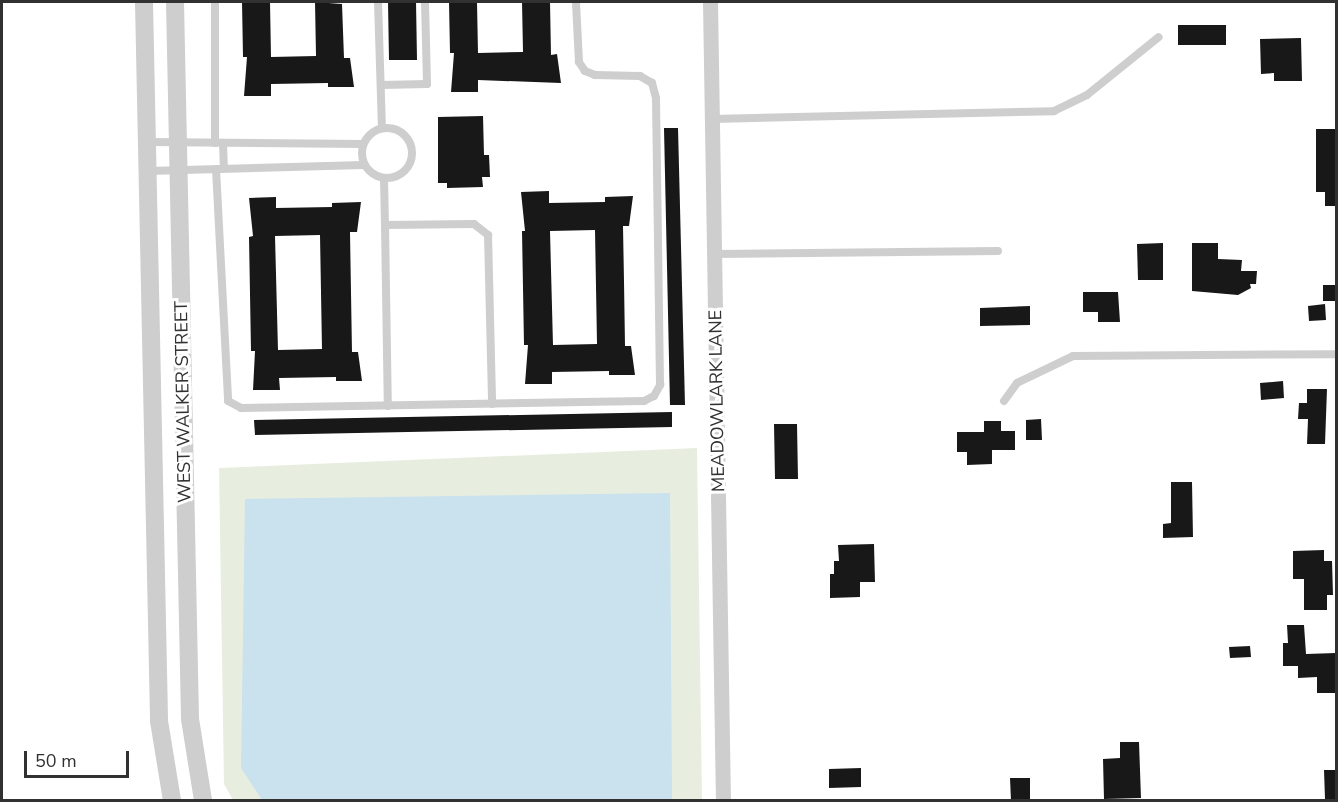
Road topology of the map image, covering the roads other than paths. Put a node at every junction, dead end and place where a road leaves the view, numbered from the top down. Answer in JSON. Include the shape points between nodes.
{"nodes":[{"id":1,"x":144,"y":2,"type":"edge"},
{"id":2,"x":175,"y":2,"type":"edge"},
{"id":3,"x":215,"y":2,"type":"edge"},
{"id":4,"x":378,"y":2,"type":"edge"},
{"id":5,"x":425,"y":2,"type":"edge"},
{"id":6,"x":576,"y":2,"type":"edge"},
{"id":7,"x":710,"y":2,"type":"edge"},
{"id":8,"x":1159,"y":37,"type":"dead end"},
{"id":9,"x":381,"y":85,"type":"junction"},
{"id":10,"x":712,"y":119,"type":"junction"},
{"id":11,"x":382,"y":128,"type":"junction"},
{"id":12,"x":147,"y":142,"type":"junction"},
{"id":13,"x":178,"y":142,"type":"junction"},
{"id":14,"x":219,"y":143,"type":"junction"},
{"id":15,"x":363,"y":144,"type":"junction"},
{"id":16,"x":364,"y":165,"type":"junction"},
{"id":17,"x":220,"y":169,"type":"junction"},
{"id":18,"x":178,"y":170,"type":"junction"},
{"id":19,"x":148,"y":171,"type":"junction"},
{"id":20,"x":384,"y":178,"type":"junction"},
{"id":21,"x":385,"y":225,"type":"junction"},
{"id":22,"x":998,"y":251,"type":"dead end"},
{"id":23,"x":715,"y":254,"type":"junction"},
{"id":24,"x":1336,"y":354,"type":"edge"},
{"id":25,"x":1004,"y":401,"type":"dead end"},
{"id":26,"x":492,"y":404,"type":"junction"},
{"id":27,"x":388,"y":406,"type":"junction"},
{"id":28,"x":172,"y":801,"type":"edge"},
{"id":29,"x":203,"y":801,"type":"edge"},
{"id":30,"x":723,"y":801,"type":"edge"}],
"edges":[{"from":1,"to":12,"type":"street","name":"WEST WALKER STREET"},
{"from":2,"to":13,"type":"street","name":"WEST WALKER STREET"},
{"from":3,"to":14,"type":"lane"},
{"from":4,"to":9,"type":"lane"},
{"from":5,"to":9,"type":"lane","via":[[427,84]]},
{"from":6,"to":26,"type":"lane","via":[[579,62],[585,71],[595,75],[640,76],[652,84],[656,98],[660,385],[654,396],[644,401]]},
{"from":7,"to":10,"type":"street","name":"MEADOWLARK LANE"},
{"from":8,"to":10,"type":"lane","via":[[1087,95],[1054,111]]},
{"from":9,"to":11,"type":"lane"},
{"from":10,"to":23,"type":"street","name":"MEADOWLARK LANE"},
{"from":11,"to":15,"type":"lane"},
{"from":11,"to":20,"type":"lane","via":[[404,134],[412,148],[405,171]]},
{"from":12,"to":13,"type":"lane"},
{"from":12,"to":19,"type":"street","name":"WEST WALKER STREET"},
{"from":13,"to":14,"type":"lane"},
{"from":13,"to":18,"type":"street","name":"WEST WALKER STREET"},
{"from":14,"to":15,"type":"lane"},
{"from":14,"to":17,"type":"lane"},
{"from":15,"to":16,"type":"lane"},
{"from":16,"to":17,"type":"lane"},
{"from":16,"to":20,"type":"lane","via":[[375,176]]},
{"from":17,"to":18,"type":"lane"},
{"from":17,"to":27,"type":"lane","via":[[228,401],[241,408]]},
{"from":18,"to":19,"type":"lane"},
{"from":18,"to":29,"type":"street","name":"WEST WALKER STREET","via":[[190,719]]},
{"from":19,"to":28,"type":"street","name":"WEST WALKER STREET","via":[[159,721]]},
{"from":20,"to":21,"type":"lane"},
{"from":21,"to":26,"type":"lane","via":[[474,224],[488,235]]},
{"from":21,"to":27,"type":"lane"},
{"from":22,"to":23,"type":"lane"},
{"from":23,"to":30,"type":"street","name":"MEADOWLARK LANE"},
{"from":24,"to":25,"type":"lane","via":[[1072,356],[1017,383]]},
{"from":26,"to":27,"type":"lane"}]}
